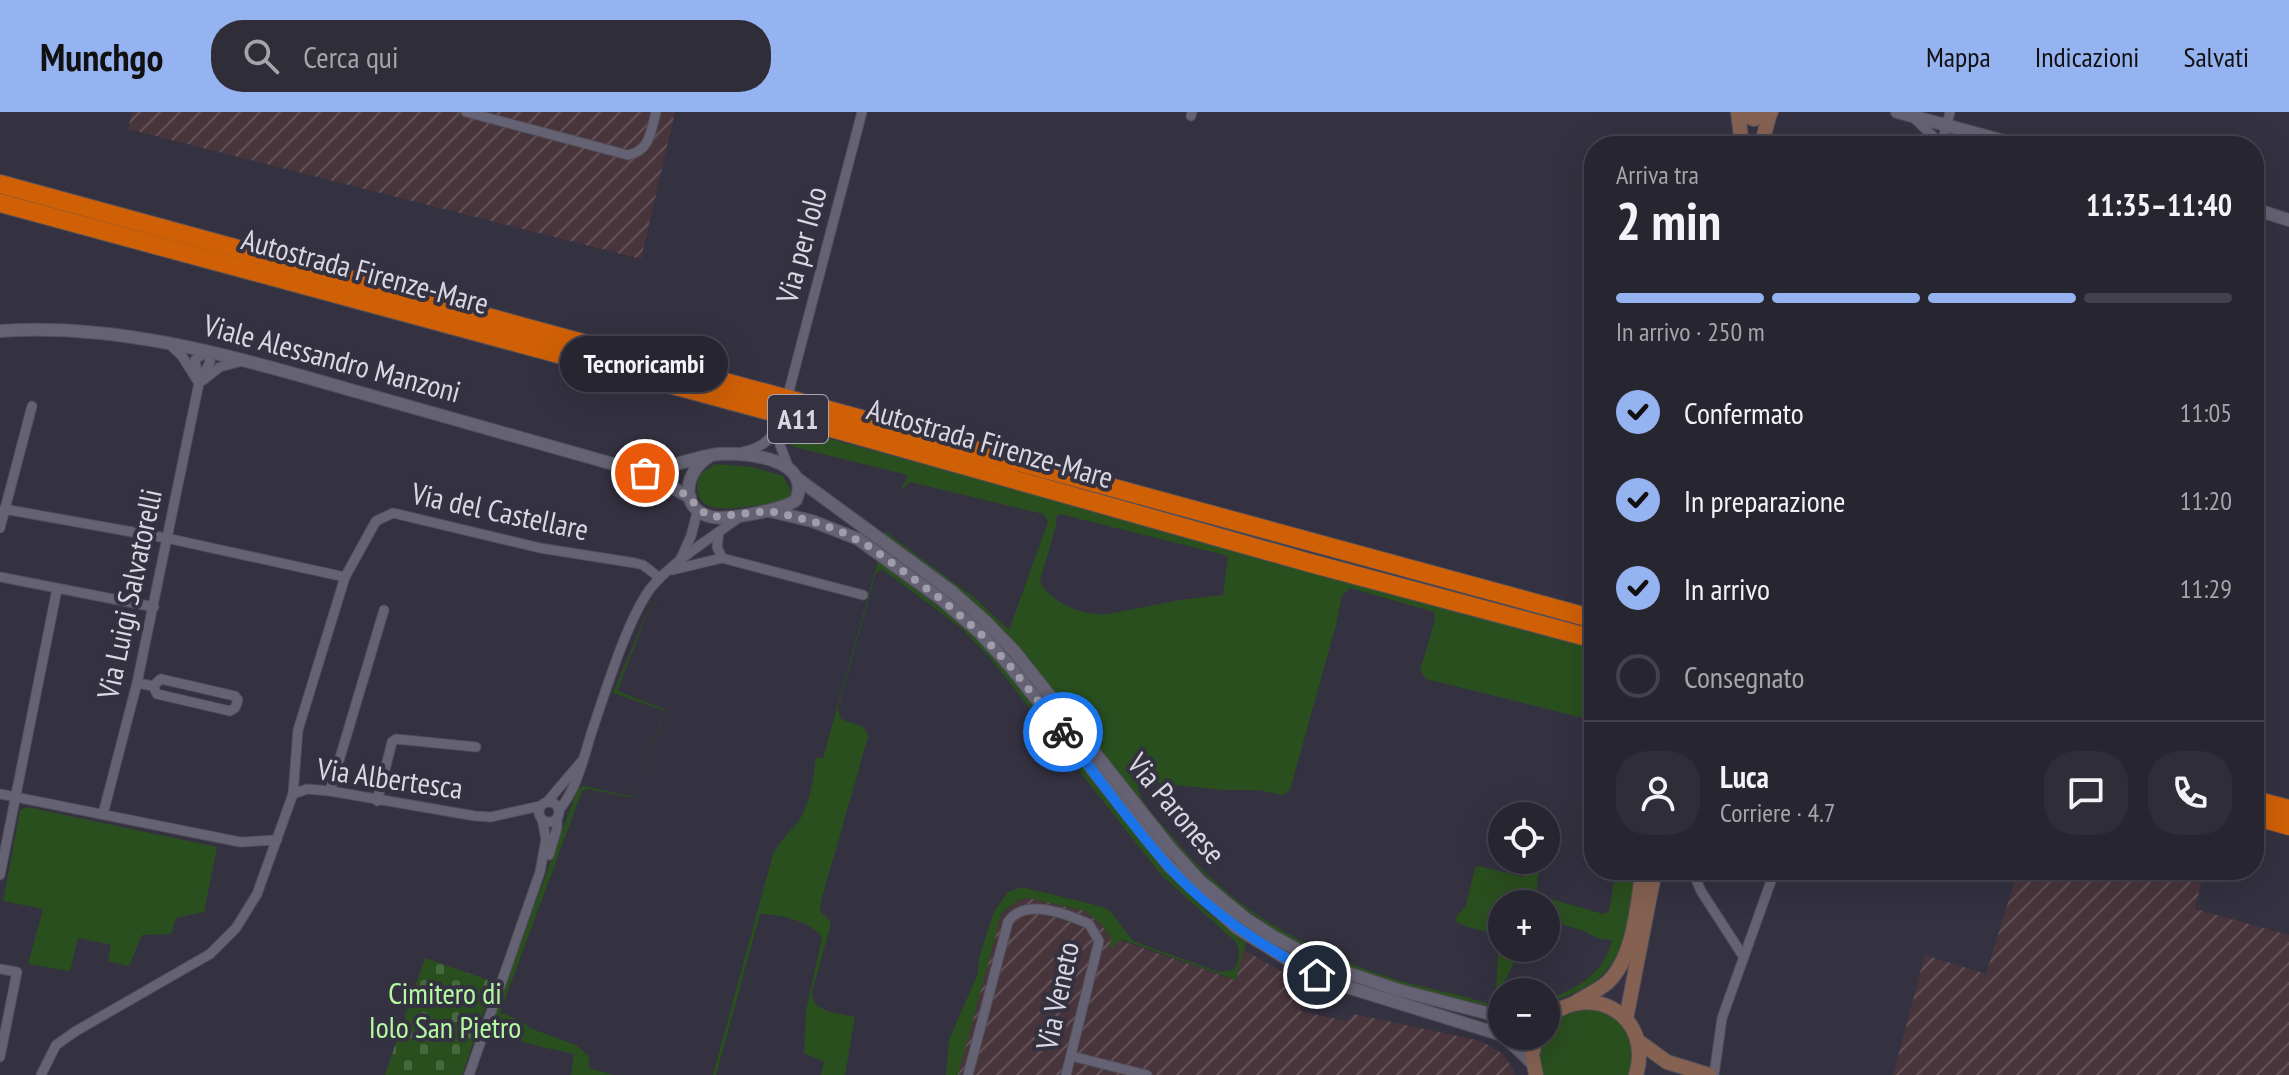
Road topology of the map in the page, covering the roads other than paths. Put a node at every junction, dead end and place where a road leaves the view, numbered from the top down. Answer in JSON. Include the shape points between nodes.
{"nodes":[{"id":1,"x":466,"y":112,"type":"edge"},
{"id":2,"x":656,"y":112,"type":"edge"},
{"id":3,"x":862,"y":112,"type":"edge"},
{"id":4,"x":1738,"y":112,"type":"edge"},
{"id":5,"x":1771,"y":112,"type":"edge"},
{"id":6,"x":1897,"y":112,"type":"edge"},
{"id":7,"x":1950,"y":112,"type":"edge"},
{"id":8,"x":1913,"y":117,"type":"junction"},
{"id":9,"x":1946,"y":126,"type":"junction"},
{"id":10,"x":1741,"y":136,"type":"edge"},
{"id":11,"x":1764,"y":136,"type":"edge"},
{"id":12,"x":1932,"y":136,"type":"edge"},
{"id":13,"x":1943,"y":136,"type":"edge"},
{"id":14,"x":1984,"y":136,"type":"edge"},
{"id":15,"x":0,"y":184,"type":"edge"},
{"id":16,"x":0,"y":203,"type":"edge"},
{"id":17,"x":2264,"y":212,"type":"edge"},
{"id":18,"x":2289,"y":220,"type":"edge"},
{"id":19,"x":0,"y":331,"type":"edge"},
{"id":20,"x":167,"y":342,"type":"junction"},
{"id":21,"x":206,"y":351,"type":"junction"},
{"id":22,"x":246,"y":360,"type":"junction"},
{"id":23,"x":199,"y":383,"type":"junction"},
{"id":24,"x":789,"y":391,"type":"dead end"},
{"id":25,"x":32,"y":406,"type":"dead end"},
{"id":26,"x":734,"y":454,"type":"junction"},
{"id":27,"x":710,"y":456,"type":"junction"},
{"id":28,"x":788,"y":466,"type":"junction"},
{"id":29,"x":645,"y":473,"type":"junction"},
{"id":30,"x":798,"y":479,"type":"junction"},
{"id":31,"x":690,"y":497,"type":"junction"},
{"id":32,"x":4,"y":509,"type":"junction"},
{"id":33,"x":698,"y":509,"type":"junction"},
{"id":34,"x":770,"y":511,"type":"junction"},
{"id":35,"x":744,"y":514,"type":"junction"},
{"id":36,"x":0,"y":528,"type":"edge"},
{"id":37,"x":719,"y":532,"type":"junction"},
{"id":38,"x":166,"y":538,"type":"junction"},
{"id":39,"x":722,"y":558,"type":"junction"},
{"id":40,"x":679,"y":561,"type":"junction"},
{"id":41,"x":662,"y":576,"type":"junction"},
{"id":42,"x":0,"y":577,"type":"edge"},
{"id":43,"x":345,"y":577,"type":"junction"},
{"id":44,"x":57,"y":589,"type":"junction"},
{"id":45,"x":863,"y":595,"type":"dead end"},
{"id":46,"x":154,"y":607,"type":"junction"},
{"id":47,"x":384,"y":610,"type":"dead end"},
{"id":48,"x":1584,"y":616,"type":"edge"},
{"id":49,"x":1584,"y":636,"type":"edge"},
{"id":50,"x":137,"y":683,"type":"junction"},
{"id":51,"x":153,"y":686,"type":"junction"},
{"id":52,"x":196,"y":687,"type":"junction"},
{"id":53,"x":192,"y":702,"type":"junction"},
{"id":54,"x":476,"y":747,"type":"dead end"},
{"id":55,"x":581,"y":762,"type":"junction"},
{"id":56,"x":330,"y":791,"type":"junction"},
{"id":57,"x":0,"y":794,"type":"edge"},
{"id":58,"x":293,"y":794,"type":"junction"},
{"id":59,"x":16,"y":797,"type":"junction"},
{"id":60,"x":377,"y":801,"type":"junction"},
{"id":61,"x":2264,"y":803,"type":"edge"},
{"id":62,"x":544,"y":804,"type":"junction"},
{"id":63,"x":2289,"y":809,"type":"edge"},
{"id":64,"x":103,"y":814,"type":"junction"},
{"id":65,"x":558,"y":814,"type":"junction"},
{"id":66,"x":542,"y":819,"type":"junction"},
{"id":67,"x":2264,"y":819,"type":"edge"},
{"id":68,"x":2289,"y":826,"type":"edge"},
{"id":69,"x":277,"y":840,"type":"junction"},
{"id":70,"x":540,"y":872,"type":"junction"},
{"id":71,"x":0,"y":875,"type":"edge"},
{"id":72,"x":1641,"y":880,"type":"edge"},
{"id":73,"x":1653,"y":880,"type":"edge"},
{"id":74,"x":1696,"y":880,"type":"edge"},
{"id":75,"x":1771,"y":880,"type":"edge"},
{"id":76,"x":1743,"y":956,"type":"junction"},
{"id":77,"x":0,"y":969,"type":"edge"},
{"id":78,"x":1576,"y":1002,"type":"junction"},
{"id":79,"x":1560,"y":1009,"type":"edge"},
{"id":80,"x":1488,"y":1013,"type":"edge"},
{"id":81,"x":1626,"y":1019,"type":"junction"},
{"id":82,"x":1488,"y":1031,"type":"edge"},
{"id":83,"x":1638,"y":1041,"type":"junction"},
{"id":84,"x":1516,"y":1050,"type":"edge"},
{"id":85,"x":1,"y":1051,"type":"edge"},
{"id":86,"x":1071,"y":1056,"type":"junction"},
{"id":87,"x":1534,"y":1069,"type":"edge"},
{"id":88,"x":41,"y":1075,"type":"edge"},
{"id":89,"x":469,"y":1075,"type":"edge"},
{"id":90,"x":968,"y":1075,"type":"edge"},
{"id":91,"x":1066,"y":1075,"type":"edge"},
{"id":92,"x":1147,"y":1075,"type":"edge"},
{"id":93,"x":1636,"y":1075,"type":"edge"},
{"id":94,"x":1711,"y":1075,"type":"edge"}],
"edges":[{"from":1,"to":2,"type":"street","via":[[628,155],[647,145]]},
{"from":3,"to":24,"type":"street","name":"Via per Iolo"},
{"from":4,"to":5,"type":"main road","via":[[1754,119]]},
{"from":4,"to":10,"type":"main road"},
{"from":5,"to":11,"type":"main road"},
{"from":6,"to":8,"type":"street"},
{"from":7,"to":9,"type":"street"},
{"from":8,"to":9,"type":"street"},
{"from":8,"to":12,"type":"street"},
{"from":9,"to":13,"type":"street"},
{"from":9,"to":14,"type":"street"},
{"from":15,"to":48,"type":"highway","name":"Autostrada Firenze-Mare","number":"A11"},
{"from":16,"to":49,"type":"highway","name":"Autostrada Firenze-Mare","number":"A11"},
{"from":17,"to":18,"type":"street"},
{"from":19,"to":20,"type":"street","name":"Viale Alessandro Manzoni","via":[[78,330]]},
{"from":20,"to":21,"type":"street","name":"Viale Alessandro Manzoni"},
{"from":20,"to":23,"type":"street"},
{"from":21,"to":22,"type":"street","name":"Viale Alessandro Manzoni"},
{"from":21,"to":23,"type":"street","name":"Via Luigi Salvatorelli","via":[[210,362]]},
{"from":22,"to":23,"type":"street","via":[[220,367]]},
{"from":22,"to":29,"type":"street","name":"Viale Alessandro Manzoni"},
{"from":23,"to":38,"type":"street","name":"Via Luigi Salvatorelli"},
{"from":25,"to":32,"type":"street"},
{"from":26,"to":27,"type":"street"},
{"from":26,"to":28,"type":"street"},
{"from":26,"to":28,"type":"street","via":[[768,442],[778,425]]},
{"from":27,"to":29,"type":"street"},
{"from":27,"to":31,"type":"street","via":[[692,472]]},
{"from":28,"to":30,"type":"street","name":"Via Paronese"},
{"from":29,"to":31,"type":"street","name":"Viale Alessandro Manzoni"},
{"from":30,"to":34,"type":"street","via":[[796,500]]},
{"from":30,"to":80,"type":"street","name":"Via Paronese","via":[[985,621],[1171,849],[1246,919],[1330,967]]},
{"from":31,"to":33,"type":"street"},
{"from":32,"to":36,"type":"street"},
{"from":32,"to":38,"type":"street"},
{"from":33,"to":35,"type":"street","via":[[712,517]]},
{"from":33,"to":40,"type":"street"},
{"from":34,"to":35,"type":"street"},
{"from":34,"to":82,"type":"street","name":"Via Paronese","via":[[858,539],[979,632],[1169,866],[1237,928],[1295,964],[1344,986]]},
{"from":35,"to":37,"type":"street"},
{"from":37,"to":39,"type":"street"},
{"from":37,"to":40,"type":"street"},
{"from":38,"to":43,"type":"street"},
{"from":38,"to":46,"type":"street","name":"Via Luigi Salvatorelli"},
{"from":39,"to":41,"type":"street"},
{"from":39,"to":45,"type":"street"},
{"from":40,"to":41,"type":"street"},
{"from":41,"to":43,"type":"street","name":"Via del Castellare","via":[[643,565],[540,548],[393,513],[376,521]]},
{"from":41,"to":55,"type":"street","via":[[638,611]]},
{"from":42,"to":44,"type":"street"},
{"from":43,"to":58,"type":"street","name":"Via del Castellare","via":[[298,730]]},
{"from":44,"to":46,"type":"street"},
{"from":44,"to":59,"type":"street"},
{"from":46,"to":50,"type":"street","name":"Via Luigi Salvatorelli"},
{"from":47,"to":56,"type":"street"},
{"from":50,"to":51,"type":"street"},
{"from":50,"to":64,"type":"street","name":"Via Luigi Salvatorelli"},
{"from":51,"to":52,"type":"street","via":[[161,679]]},
{"from":51,"to":53,"type":"street","via":[[157,694]]},
{"from":52,"to":53,"type":"street"},
{"from":52,"to":53,"type":"street","via":[[238,700],[230,711]]},
{"from":54,"to":60,"type":"street","via":[[396,739]]},
{"from":55,"to":62,"type":"street"},
{"from":55,"to":65,"type":"street"},
{"from":56,"to":58,"type":"street","name":"Via Albertesca"},
{"from":56,"to":60,"type":"street","name":"Via Albertesca"},
{"from":57,"to":59,"type":"street"},
{"from":58,"to":69,"type":"street","name":"Via Albertesca"},
{"from":59,"to":64,"type":"street"},
{"from":59,"to":71,"type":"street"},
{"from":60,"to":62,"type":"street","name":"Via Albertesca","via":[[491,817]]},
{"from":61,"to":63,"type":"highway"},
{"from":62,"to":65,"type":"street","via":[[556,804]]},
{"from":62,"to":66,"type":"street"},
{"from":64,"to":69,"type":"street","via":[[240,842]]},
{"from":65,"to":66,"type":"street","via":[[547,822]]},
{"from":65,"to":70,"type":"street","via":[[551,851]]},
{"from":66,"to":70,"type":"street","via":[[546,846]]},
{"from":67,"to":68,"type":"highway"},
{"from":69,"to":88,"type":"street","name":"Via Albertesca","via":[[257,894],[236,928],[210,954],[56,1045]]},
{"from":70,"to":89,"type":"street"},
{"from":72,"to":78,"type":"main road","via":[[1619,965],[1608,982]]},
{"from":73,"to":81,"type":"main road"},
{"from":74,"to":76,"type":"street"},
{"from":75,"to":76,"type":"street"},
{"from":76,"to":94,"type":"street","via":[[1722,1018]]},
{"from":77,"to":85,"type":"street","via":[[17,972]]},
{"from":78,"to":79,"type":"main road"},
{"from":78,"to":81,"type":"main road","via":[[1603,1004]]},
{"from":81,"to":83,"type":"main road"},
{"from":83,"to":93,"type":"main road"},
{"from":83,"to":94,"type":"main road","via":[[1667,1062]]},
{"from":84,"to":87,"type":"street","name":"Via Paronese"},
{"from":86,"to":90,"type":"street","name":"Via Veneto","via":[[1099,941],[1081,920],[1032,908],[1013,914],[1008,922]]},
{"from":86,"to":91,"type":"street","name":"Via Veneto"},
{"from":86,"to":92,"type":"street"}]}
